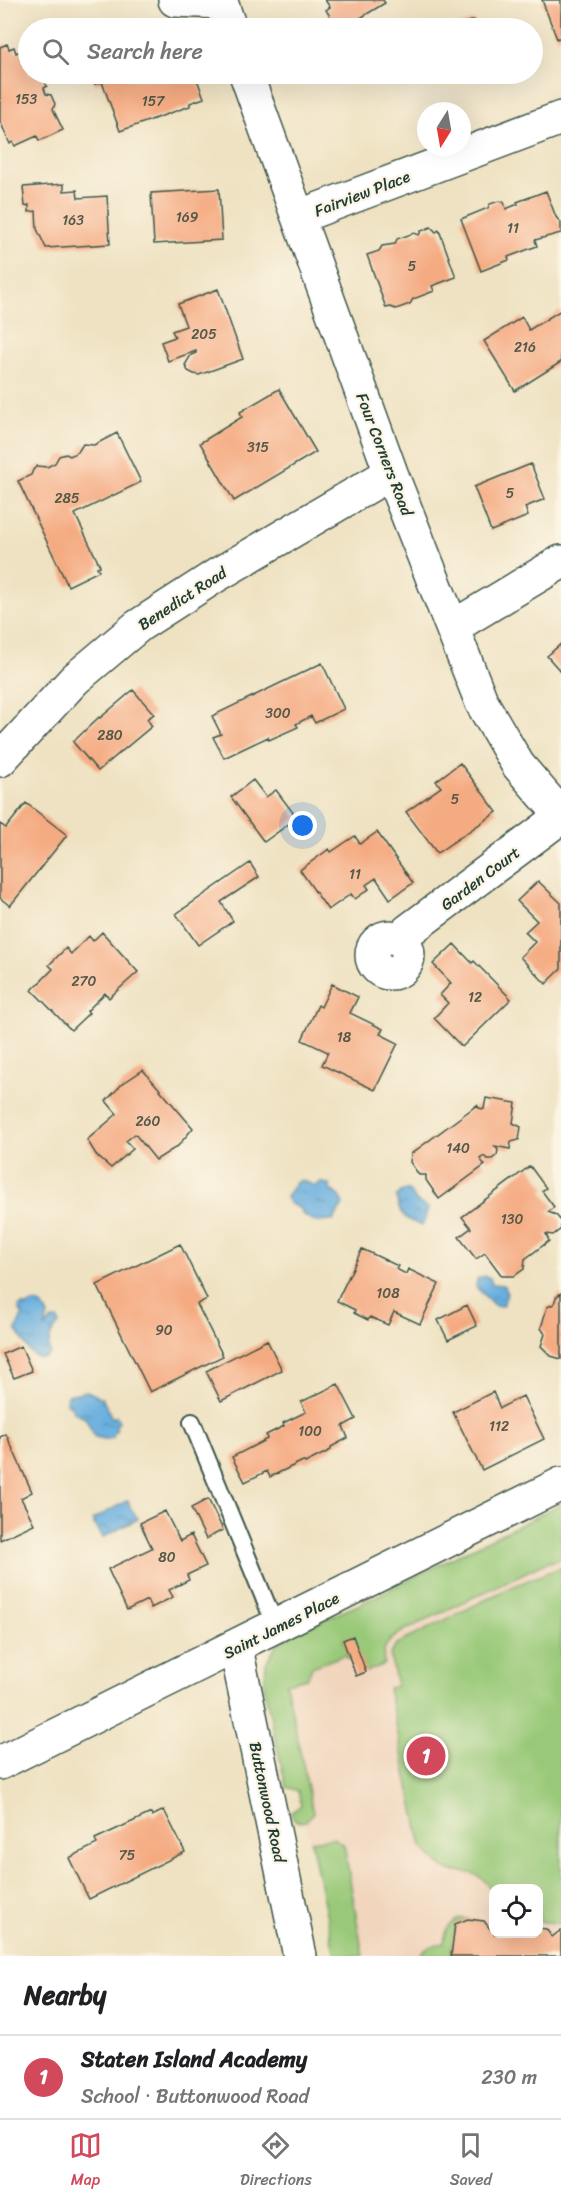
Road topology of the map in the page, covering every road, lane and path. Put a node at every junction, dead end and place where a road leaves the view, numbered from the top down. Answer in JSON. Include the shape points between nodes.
{"nodes":[{"id":1,"x":175,"y":0,"type":"edge"},
{"id":2,"x":224,"y":10,"type":"edge"},
{"id":3,"x":250,"y":84,"type":"edge"},
{"id":4,"x":561,"y":118,"type":"edge"},
{"id":5,"x":298,"y":217,"type":"junction"},
{"id":6,"x":391,"y":473,"type":"junction"},
{"id":7,"x":561,"y":562,"type":"edge"},
{"id":8,"x":453,"y":627,"type":"junction"},
{"id":9,"x":0,"y":760,"type":"edge"},
{"id":10,"x":561,"y":816,"type":"edge"},
{"id":11,"x":400,"y":940,"type":"dead end"},
{"id":12,"x":192,"y":1422,"type":"dead end"},
{"id":13,"x":561,"y":1484,"type":"edge"},
{"id":14,"x":276,"y":1627,"type":"junction"},
{"id":15,"x":236,"y":1648,"type":"junction"},
{"id":16,"x":0,"y":1763,"type":"edge"},
{"id":17,"x":300,"y":1956,"type":"edge"}],
"edges":[{"from":1,"to":2,"type":"street"},
{"from":3,"to":5,"type":"street","name":"Four Corners Road"},
{"from":4,"to":5,"type":"street","name":"Fairview Place"},
{"from":5,"to":6,"type":"street","name":"Four Corners Road"},
{"from":6,"to":8,"type":"street","name":"Four Corners Road"},
{"from":6,"to":9,"type":"street","name":"Benedict Road","via":[[138,626],[75,679]]},
{"from":7,"to":8,"type":"street"},
{"from":8,"to":10,"type":"street","name":"Four Corners Road","via":[[482,703],[518,765]]},
{"from":10,"to":11,"type":"street","name":"Garden Court"},
{"from":12,"to":14,"type":"lane"},
{"from":13,"to":14,"type":"street","name":"Saint James Place"},
{"from":14,"to":15,"type":"street","name":"Saint James Place"},
{"from":15,"to":16,"type":"street","name":"Saint James Place"},
{"from":15,"to":17,"type":"street","name":"Buttonwood Road"}]}
